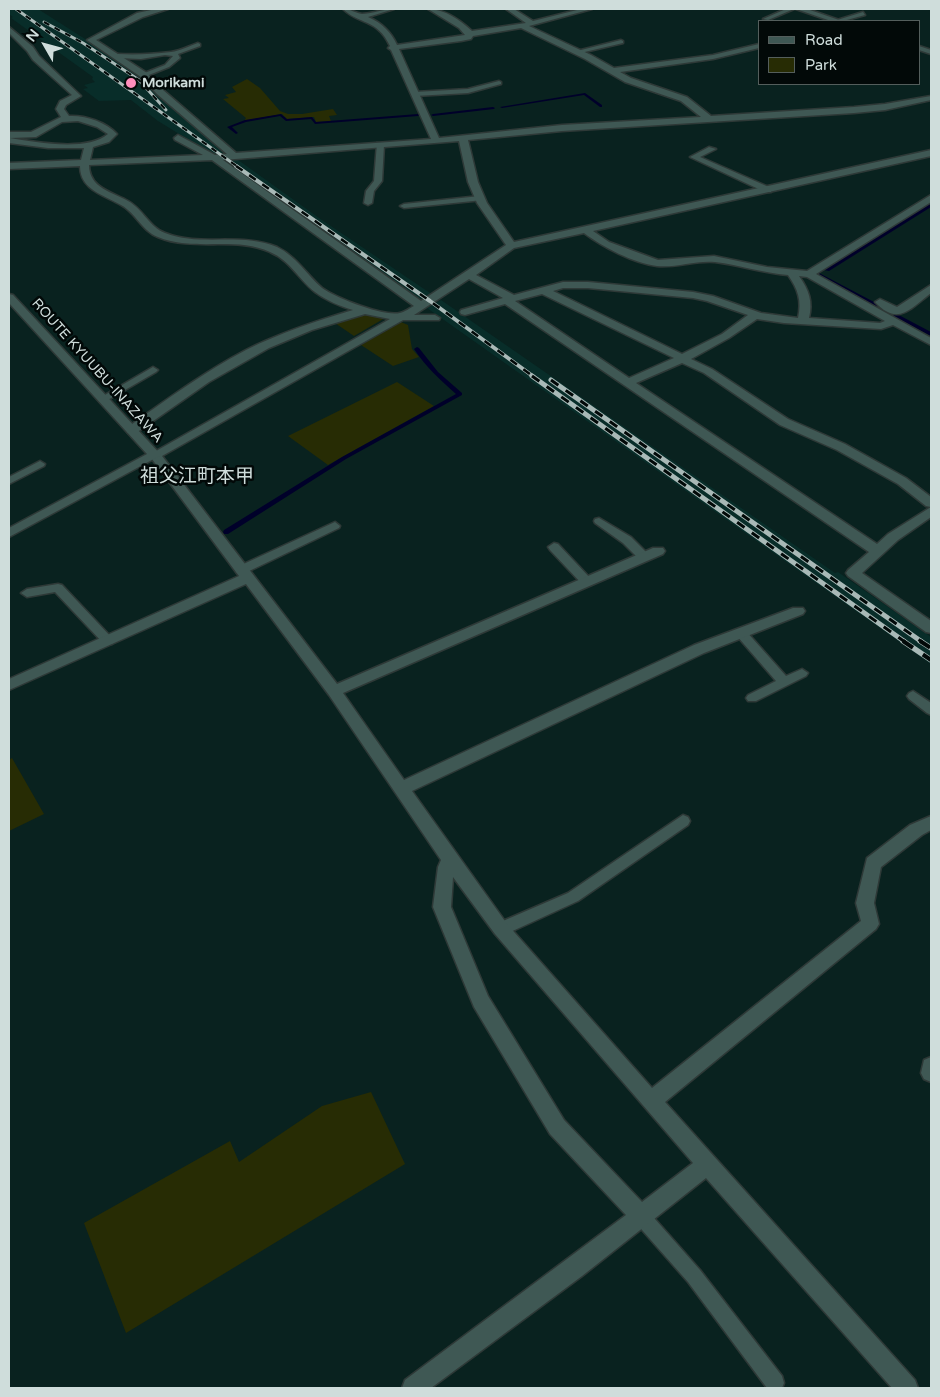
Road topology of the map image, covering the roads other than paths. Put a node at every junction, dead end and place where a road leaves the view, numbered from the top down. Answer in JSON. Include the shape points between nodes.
{"nodes":[{"id":1,"x":164,"y":9,"type":"edge"},
{"id":2,"x":346,"y":9,"type":"edge"},
{"id":3,"x":391,"y":9,"type":"edge"},
{"id":4,"x":431,"y":9,"type":"edge"},
{"id":5,"x":509,"y":9,"type":"edge"},
{"id":6,"x":589,"y":9,"type":"edge"},
{"id":7,"x":791,"y":9,"type":"edge"},
{"id":8,"x":800,"y":9,"type":"edge"},
{"id":9,"x":863,"y":14,"type":"dead end"},
{"id":10,"x":362,"y":16,"type":"junction"},
{"id":11,"x":766,"y":19,"type":"dead end"},
{"id":12,"x":835,"y":20,"type":"edge"},
{"id":13,"x":842,"y":20,"type":"edge"},
{"id":14,"x":533,"y":24,"type":"junction"},
{"id":15,"x":522,"y":26,"type":"junction"},
{"id":16,"x":9,"y":29,"type":"edge"},
{"id":17,"x":470,"y":34,"type":"junction"},
{"id":18,"x":621,"y":42,"type":"dead end"},
{"id":19,"x":198,"y":45,"type":"dead end"},
{"id":20,"x":758,"y":46,"type":"edge"},
{"id":21,"x":392,"y":48,"type":"junction"},
{"id":22,"x":576,"y":52,"type":"junction"},
{"id":23,"x":172,"y":54,"type":"junction"},
{"id":24,"x":118,"y":56,"type":"junction"},
{"id":25,"x":612,"y":70,"type":"junction"},
{"id":26,"x":144,"y":75,"type":"junction"},
{"id":27,"x":499,"y":83,"type":"dead end"},
{"id":28,"x":416,"y":94,"type":"junction"},
{"id":29,"x":931,"y":98,"type":"edge"},
{"id":30,"x":66,"y":119,"type":"junction"},
{"id":31,"x":709,"y":119,"type":"junction"},
{"id":32,"x":9,"y":135,"type":"edge"},
{"id":33,"x":178,"y":138,"type":"dead end"},
{"id":34,"x":463,"y":138,"type":"junction"},
{"id":35,"x":9,"y":140,"type":"edge"},
{"id":36,"x":436,"y":141,"type":"junction"},
{"id":37,"x":380,"y":145,"type":"junction"},
{"id":38,"x":89,"y":146,"type":"junction"},
{"id":39,"x":712,"y":149,"type":"dead end"},
{"id":40,"x":931,"y":153,"type":"edge"},
{"id":41,"x":234,"y":156,"type":"junction"},
{"id":42,"x":213,"y":157,"type":"junction"},
{"id":43,"x":913,"y":157,"type":"junction"},
{"id":44,"x":925,"y":162,"type":"dead end"},
{"id":45,"x":83,"y":163,"type":"junction"},
{"id":46,"x":9,"y":166,"type":"edge"},
{"id":47,"x":768,"y":190,"type":"junction"},
{"id":48,"x":480,"y":198,"type":"junction"},
{"id":49,"x":931,"y":198,"type":"edge"},
{"id":50,"x":368,"y":203,"type":"dead end"},
{"id":51,"x":404,"y":206,"type":"dead end"},
{"id":52,"x":586,"y":230,"type":"junction"},
{"id":53,"x":511,"y":246,"type":"junction"},
{"id":54,"x":813,"y":271,"type":"junction"},
{"id":55,"x":791,"y":272,"type":"junction"},
{"id":56,"x":469,"y":275,"type":"junction"},
{"id":57,"x":931,"y":288,"type":"edge"},
{"id":58,"x":542,"y":290,"type":"junction"},
{"id":59,"x":9,"y":297,"type":"edge"},
{"id":60,"x":509,"y":299,"type":"junction"},
{"id":61,"x":421,"y":306,"type":"junction"},
{"id":62,"x":366,"y":310,"type":"junction"},
{"id":63,"x":464,"y":312,"type":"dead end"},
{"id":64,"x":755,"y":315,"type":"junction"},
{"id":65,"x":402,"y":317,"type":"junction"},
{"id":66,"x":435,"y":318,"type":"dead end"},
{"id":67,"x":803,"y":321,"type":"junction"},
{"id":68,"x":893,"y":321,"type":"junction"},
{"id":69,"x":931,"y":342,"type":"edge"},
{"id":70,"x":683,"y":358,"type":"junction"},
{"id":71,"x":152,"y":370,"type":"dead end"},
{"id":72,"x":628,"y":382,"type":"junction"},
{"id":73,"x":103,"y":399,"type":"junction"},
{"id":74,"x":132,"y":430,"type":"junction"},
{"id":75,"x":155,"y":455,"type":"junction"},
{"id":76,"x":40,"y":464,"type":"dead end"},
{"id":77,"x":9,"y":481,"type":"edge"},
{"id":78,"x":931,"y":503,"type":"edge"},
{"id":79,"x":931,"y":511,"type":"edge"},
{"id":80,"x":599,"y":522,"type":"dead end"},
{"id":81,"x":335,"y":526,"type":"dead end"},
{"id":82,"x":9,"y":533,"type":"edge"},
{"id":83,"x":554,"y":547,"type":"dead end"},
{"id":84,"x":658,"y":551,"type":"dead end"},
{"id":85,"x":877,"y":551,"type":"junction"},
{"id":86,"x":644,"y":557,"type":"junction"},
{"id":87,"x":244,"y":574,"type":"junction"},
{"id":88,"x":587,"y":582,"type":"junction"},
{"id":89,"x":28,"y":593,"type":"dead end"},
{"id":90,"x":798,"y":611,"type":"dead end"},
{"id":91,"x":931,"y":628,"type":"edge"},
{"id":92,"x":741,"y":633,"type":"junction"},
{"id":93,"x":108,"y":642,"type":"junction"},
{"id":94,"x":802,"y":673,"type":"dead end"},
{"id":95,"x":784,"y":682,"type":"junction"},
{"id":96,"x":9,"y":685,"type":"edge"},
{"id":97,"x":334,"y":691,"type":"junction"},
{"id":98,"x":913,"y":696,"type":"dead end"},
{"id":99,"x":752,"y":698,"type":"dead end"},
{"id":100,"x":931,"y":710,"type":"edge"},
{"id":101,"x":401,"y":789,"type":"junction"},
{"id":102,"x":683,"y":821,"type":"dead end"},
{"id":103,"x":931,"y":823,"type":"edge"},
{"id":104,"x":451,"y":860,"type":"junction"},
{"id":105,"x":501,"y":929,"type":"junction"},
{"id":106,"x":651,"y":1101,"type":"junction"},
{"id":107,"x":708,"y":1164,"type":"junction"},
{"id":108,"x":641,"y":1216,"type":"junction"},
{"id":109,"x":775,"y":1383,"type":"dead end"},
{"id":110,"x":414,"y":1388,"type":"edge"},
{"id":111,"x":907,"y":1388,"type":"edge"}],
"edges":[{"from":1,"to":24,"type":"street","via":[[140,15],[91,40]]},
{"from":2,"to":10,"type":"street"},
{"from":3,"to":10,"type":"street"},
{"from":4,"to":17,"type":"street"},
{"from":5,"to":14,"type":"street"},
{"from":6,"to":14,"type":"street"},
{"from":7,"to":11,"type":"lane"},
{"from":8,"to":12,"type":"street"},
{"from":9,"to":13,"type":"lane"},
{"from":10,"to":21,"type":"street","via":[[382,27]]},
{"from":14,"to":15,"type":"street"},
{"from":15,"to":17,"type":"street"},
{"from":15,"to":22,"type":"street"},
{"from":16,"to":30,"type":"street","via":[[77,96],[63,103],[60,109]]},
{"from":17,"to":21,"type":"street","via":[[461,39]]},
{"from":18,"to":22,"type":"lane"},
{"from":19,"to":23,"type":"lane"},
{"from":20,"to":25,"type":"street","via":[[713,57]]},
{"from":21,"to":28,"type":"street"},
{"from":22,"to":25,"type":"street"},
{"from":23,"to":24,"type":"lane"},
{"from":23,"to":26,"type":"lane","via":[[177,58],[175,62]]},
{"from":24,"to":26,"type":"street"},
{"from":25,"to":31,"type":"street","via":[[628,80],[684,99]]},
{"from":26,"to":41,"type":"street"},
{"from":27,"to":28,"type":"lane","via":[[468,91]]},
{"from":28,"to":36,"type":"street"},
{"from":29,"to":31,"type":"street","via":[[885,107]]},
{"from":30,"to":32,"type":"street","via":[[33,134]]},
{"from":30,"to":38,"type":"street","via":[[90,121],[114,134],[110,140]]},
{"from":31,"to":34,"type":"street"},
{"from":33,"to":42,"type":"street"},
{"from":34,"to":36,"type":"street"},
{"from":34,"to":48,"type":"street"},
{"from":35,"to":38,"type":"street"},
{"from":36,"to":37,"type":"street"},
{"from":37,"to":41,"type":"street"},
{"from":37,"to":50,"type":"lane","via":[[378,181],[370,191]]},
{"from":38,"to":45,"type":"street"},
{"from":39,"to":47,"type":"lane","via":[[694,156]]},
{"from":40,"to":43,"type":"street"},
{"from":41,"to":42,"type":"street"},
{"from":42,"to":45,"type":"street"},
{"from":42,"to":61,"type":"street"},
{"from":43,"to":44,"type":"street"},
{"from":43,"to":47,"type":"street"},
{"from":45,"to":46,"type":"street"},
{"from":45,"to":62,"type":"street","via":[[92,186],[131,207],[155,232],[179,240],[266,246],[282,253],[319,290]]},
{"from":47,"to":52,"type":"street"},
{"from":48,"to":51,"type":"lane"},
{"from":48,"to":53,"type":"street"},
{"from":49,"to":54,"type":"street"},
{"from":52,"to":53,"type":"street"},
{"from":52,"to":55,"type":"street","via":[[606,244],[646,260],[714,260]]},
{"from":53,"to":56,"type":"street"},
{"from":54,"to":55,"type":"street"},
{"from":54,"to":57,"type":"street","via":[[898,312]]},
{"from":54,"to":68,"type":"street"},
{"from":55,"to":67,"type":"street","via":[[803,288],[806,309]]},
{"from":56,"to":60,"type":"street"},
{"from":56,"to":61,"type":"street"},
{"from":58,"to":60,"type":"street"},
{"from":58,"to":64,"type":"street","via":[[563,285],[588,285],[693,295]]},
{"from":58,"to":70,"type":"street"},
{"from":59,"to":73,"type":"street","name":"ROUTE KYUUBU-INAZAWA"},
{"from":60,"to":63,"type":"street"},
{"from":60,"to":72,"type":"street"},
{"from":61,"to":65,"type":"street"},
{"from":62,"to":65,"type":"street"},
{"from":62,"to":74,"type":"street","via":[[328,321],[251,353]]},
{"from":64,"to":67,"type":"street"},
{"from":64,"to":70,"type":"street","via":[[733,333]]},
{"from":65,"to":66,"type":"street"},
{"from":65,"to":75,"type":"street"},
{"from":67,"to":68,"type":"street","via":[[881,326]]},
{"from":68,"to":69,"type":"street"},
{"from":70,"to":72,"type":"street"},
{"from":70,"to":78,"type":"street","via":[[784,422],[841,447],[902,481]]},
{"from":71,"to":73,"type":"lane"},
{"from":72,"to":85,"type":"street"},
{"from":73,"to":74,"type":"street","name":"ROUTE KYUUBU-INAZAWA"},
{"from":74,"to":75,"type":"street","name":"ROUTE KYUUBU-INAZAWA"},
{"from":75,"to":82,"type":"street","name":"ROUTE KYUUBU-INAZAWA"},
{"from":75,"to":87,"type":"street"},
{"from":76,"to":77,"type":"lane"},
{"from":79,"to":85,"type":"street"},
{"from":80,"to":86,"type":"lane","via":[[627,540]]},
{"from":81,"to":87,"type":"lane"},
{"from":83,"to":88,"type":"lane"},
{"from":84,"to":86,"type":"street"},
{"from":85,"to":91,"type":"street","via":[[853,573]]},
{"from":86,"to":88,"type":"street"},
{"from":87,"to":93,"type":"street"},
{"from":87,"to":97,"type":"street"},
{"from":88,"to":97,"type":"street"},
{"from":89,"to":93,"type":"lane","via":[[58,588]]},
{"from":90,"to":92,"type":"street"},
{"from":92,"to":95,"type":"lane"},
{"from":92,"to":101,"type":"street","via":[[699,649]]},
{"from":93,"to":96,"type":"street"},
{"from":94,"to":95,"type":"lane"},
{"from":95,"to":99,"type":"lane"},
{"from":97,"to":101,"type":"street"},
{"from":98,"to":100,"type":"lane"},
{"from":101,"to":104,"type":"street"},
{"from":102,"to":105,"type":"lane","via":[[572,897]]},
{"from":103,"to":106,"type":"street","via":[[916,830],[873,863],[865,903],[870,924]]},
{"from":104,"to":105,"type":"street"},
{"from":104,"to":108,"type":"street","via":[[446,867],[442,907],[481,1001],[557,1127]]},
{"from":105,"to":106,"type":"street"},
{"from":106,"to":107,"type":"street"},
{"from":107,"to":108,"type":"street"},
{"from":107,"to":111,"type":"street"},
{"from":108,"to":109,"type":"lane","via":[[694,1276]]},
{"from":108,"to":110,"type":"street"}]}
